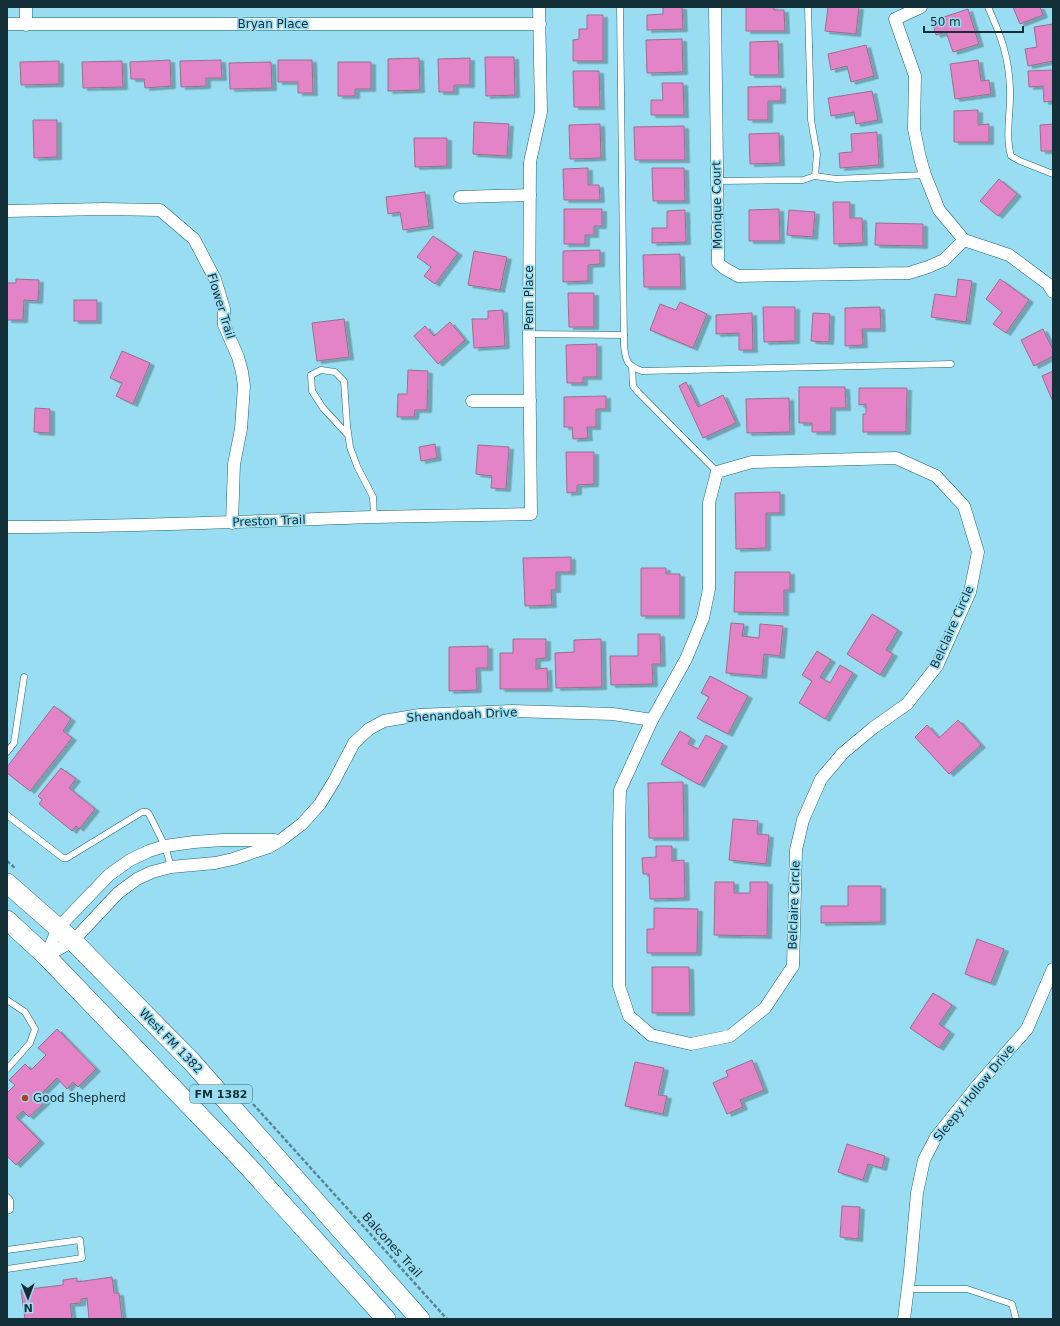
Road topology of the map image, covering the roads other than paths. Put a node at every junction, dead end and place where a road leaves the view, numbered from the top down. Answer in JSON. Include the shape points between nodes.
{"nodes":[{"id":1,"x":26,"y":7,"type":"edge"},
{"id":2,"x":539,"y":7,"type":"edge"},
{"id":3,"x":620,"y":7,"type":"edge"},
{"id":4,"x":715,"y":7,"type":"edge"},
{"id":5,"x":808,"y":7,"type":"edge"},
{"id":6,"x":921,"y":7,"type":"edge"},
{"id":7,"x":988,"y":7,"type":"edge"},
{"id":8,"x":7,"y":24,"type":"edge"},
{"id":9,"x":540,"y":24,"type":"junction"},
{"id":10,"x":26,"y":25,"type":"junction"},
{"id":11,"x":1053,"y":174,"type":"edge"},
{"id":12,"x":925,"y":175,"type":"junction"},
{"id":13,"x":815,"y":176,"type":"junction"},
{"id":14,"x":717,"y":181,"type":"junction"},
{"id":15,"x":530,"y":196,"type":"junction"},
{"id":16,"x":460,"y":197,"type":"dead end"},
{"id":17,"x":7,"y":212,"type":"edge"},
{"id":18,"x":964,"y":240,"type":"junction"},
{"id":19,"x":1051,"y":285,"type":"edge"},
{"id":20,"x":529,"y":334,"type":"junction"},
{"id":21,"x":624,"y":335,"type":"junction"},
{"id":22,"x":951,"y":364,"type":"dead end"},
{"id":23,"x":632,"y":367,"type":"junction"},
{"id":24,"x":472,"y":401,"type":"dead end"},
{"id":25,"x":530,"y":401,"type":"junction"},
{"id":26,"x":348,"y":434,"type":"junction"},
{"id":27,"x":717,"y":472,"type":"junction"},
{"id":28,"x":531,"y":514,"type":"joint"},
{"id":29,"x":374,"y":517,"type":"junction"},
{"id":30,"x":232,"y":523,"type":"junction"},
{"id":31,"x":7,"y":527,"type":"edge"},
{"id":32,"x":24,"y":677,"type":"dead end"},
{"id":33,"x":652,"y":720,"type":"junction"},
{"id":34,"x":7,"y":752,"type":"edge"},
{"id":35,"x":7,"y":815,"type":"edge"},
{"id":36,"x":281,"y":840,"type":"junction"},
{"id":37,"x":165,"y":846,"type":"junction"},
{"id":38,"x":171,"y":867,"type":"junction"},
{"id":39,"x":7,"y":883,"type":"edge"},
{"id":40,"x":7,"y":920,"type":"edge"},
{"id":41,"x":58,"y":928,"type":"junction"},
{"id":42,"x":73,"y":941,"type":"junction"},
{"id":43,"x":46,"y":956,"type":"junction"},
{"id":44,"x":1053,"y":969,"type":"edge"},
{"id":45,"x":7,"y":1000,"type":"edge"},
{"id":46,"x":7,"y":1069,"type":"edge"},
{"id":47,"x":7,"y":1197,"type":"edge"},
{"id":48,"x":7,"y":1211,"type":"edge"},
{"id":49,"x":7,"y":1250,"type":"edge"},
{"id":50,"x":7,"y":1269,"type":"edge"},
{"id":51,"x":907,"y":1289,"type":"junction"},
{"id":52,"x":386,"y":1319,"type":"edge"},
{"id":53,"x":420,"y":1319,"type":"edge"},
{"id":54,"x":904,"y":1319,"type":"edge"},
{"id":55,"x":1016,"y":1319,"type":"edge"}],
"edges":[{"from":1,"to":10,"type":"street"},
{"from":2,"to":9,"type":"street","name":"Penn Place"},
{"from":3,"to":21,"type":"lane"},
{"from":4,"to":14,"type":"street","name":"Monique Court"},
{"from":5,"to":13,"type":"lane","via":[[811,120],[817,154]]},
{"from":6,"to":12,"type":"street","via":[[895,19],[915,76],[914,129]]},
{"from":7,"to":11,"type":"lane","via":[[1001,37],[1008,65],[1008,147],[1011,156]]},
{"from":8,"to":10,"type":"street","name":"Bryan Place"},
{"from":9,"to":10,"type":"street","name":"Bryan Place"},
{"from":9,"to":15,"type":"street","name":"Penn Place","via":[[541,112],[530,162]]},
{"from":12,"to":13,"type":"lane","via":[[836,179]]},
{"from":12,"to":18,"type":"street","via":[[939,210]]},
{"from":13,"to":14,"type":"lane","via":[[803,180]]},
{"from":14,"to":18,"type":"street","name":"Monique Court","via":[[718,263],[738,276],[909,273],[944,260]]},
{"from":15,"to":16,"type":"street"},
{"from":15,"to":20,"type":"street","name":"Penn Place"},
{"from":17,"to":30,"type":"street","name":"Flower Trail","via":[[160,210],[194,239],[215,279],[224,309],[224,325],[238,358],[244,386],[241,429],[234,464]]},
{"from":18,"to":19,"type":"street","via":[[1009,255]]},
{"from":20,"to":21,"type":"lane"},
{"from":20,"to":25,"type":"street","name":"Penn Place"},
{"from":21,"to":23,"type":"lane","via":[[626,358]]},
{"from":22,"to":23,"type":"lane","via":[[642,371]]},
{"from":23,"to":27,"type":"lane","via":[[634,386],[638,392]]},
{"from":24,"to":25,"type":"street"},
{"from":25,"to":28,"type":"street","name":"Penn Place"},
{"from":26,"to":26,"type":"lane","via":[[344,381],[335,372],[321,370],[311,375],[312,391],[323,408]]},
{"from":26,"to":29,"type":"lane","via":[[357,466],[373,497]]},
{"from":27,"to":33,"type":"street","name":"Belclaire Circle","via":[[709,503],[709,589],[703,618],[686,659]]},
{"from":27,"to":33,"type":"street","name":"Belclaire Circle","via":[[752,462],[896,458],[936,476],[964,506],[978,552],[970,592],[937,666],[907,704],[843,753],[821,780],[803,820],[796,850],[792,966],[766,1008],[730,1036],[691,1044],[652,1035],[629,1016],[619,986],[620,790]]},
{"from":28,"to":29,"type":"street","name":"Preston Trail"},
{"from":29,"to":30,"type":"street","name":"Preston Trail"},
{"from":30,"to":31,"type":"street","name":"Preston Trail"},
{"from":32,"to":34,"type":"lane","via":[[14,743]]},
{"from":33,"to":36,"type":"street","name":"Shenandoah Drive","via":[[613,714],[513,711],[419,715],[384,722],[369,729],[354,743],[320,804],[302,824]]},
{"from":35,"to":37,"type":"lane","via":[[62,858],[67,858],[142,812],[149,814]]},
{"from":36,"to":37,"type":"street","via":[[223,840]]},
{"from":36,"to":38,"type":"street","name":"Shenandoah Drive","via":[[269,847],[233,859]]},
{"from":37,"to":38,"type":"lane"},
{"from":37,"to":41,"type":"street","via":[[130,860],[109,875]]},
{"from":38,"to":42,"type":"street","name":"Shenandoah Drive","via":[[137,879],[118,893]]},
{"from":39,"to":41,"type":"main road","name":"West FM 1382","number":"FM 1382"},
{"from":40,"to":43,"type":"main road","number":"FM 1382"},
{"from":41,"to":42,"type":"main road","name":"West FM 1382","number":"FM 1382"},
{"from":41,"to":43,"type":"street"},
{"from":42,"to":43,"type":"street","name":"Shenandoah Drive"},
{"from":42,"to":53,"type":"main road","name":"West FM 1382","number":"FM 1382","via":[[191,1060]]},
{"from":43,"to":52,"type":"main road","number":"FM 1382","via":[[245,1163]]},
{"from":44,"to":51,"type":"street","name":"Sleepy Hollow Drive","via":[[1027,1029],[976,1086],[936,1137],[924,1160],[917,1193]]},
{"from":45,"to":46,"type":"lane","via":[[25,1012],[35,1029],[30,1043]]},
{"from":47,"to":48,"type":"lane","via":[[10,1200],[10,1210]]},
{"from":49,"to":50,"type":"lane","via":[[80,1240],[82,1258]]},
{"from":51,"to":54,"type":"street","name":"Sleepy Hollow Drive"},
{"from":51,"to":55,"type":"lane","via":[[967,1289],[1012,1304]]}]}
